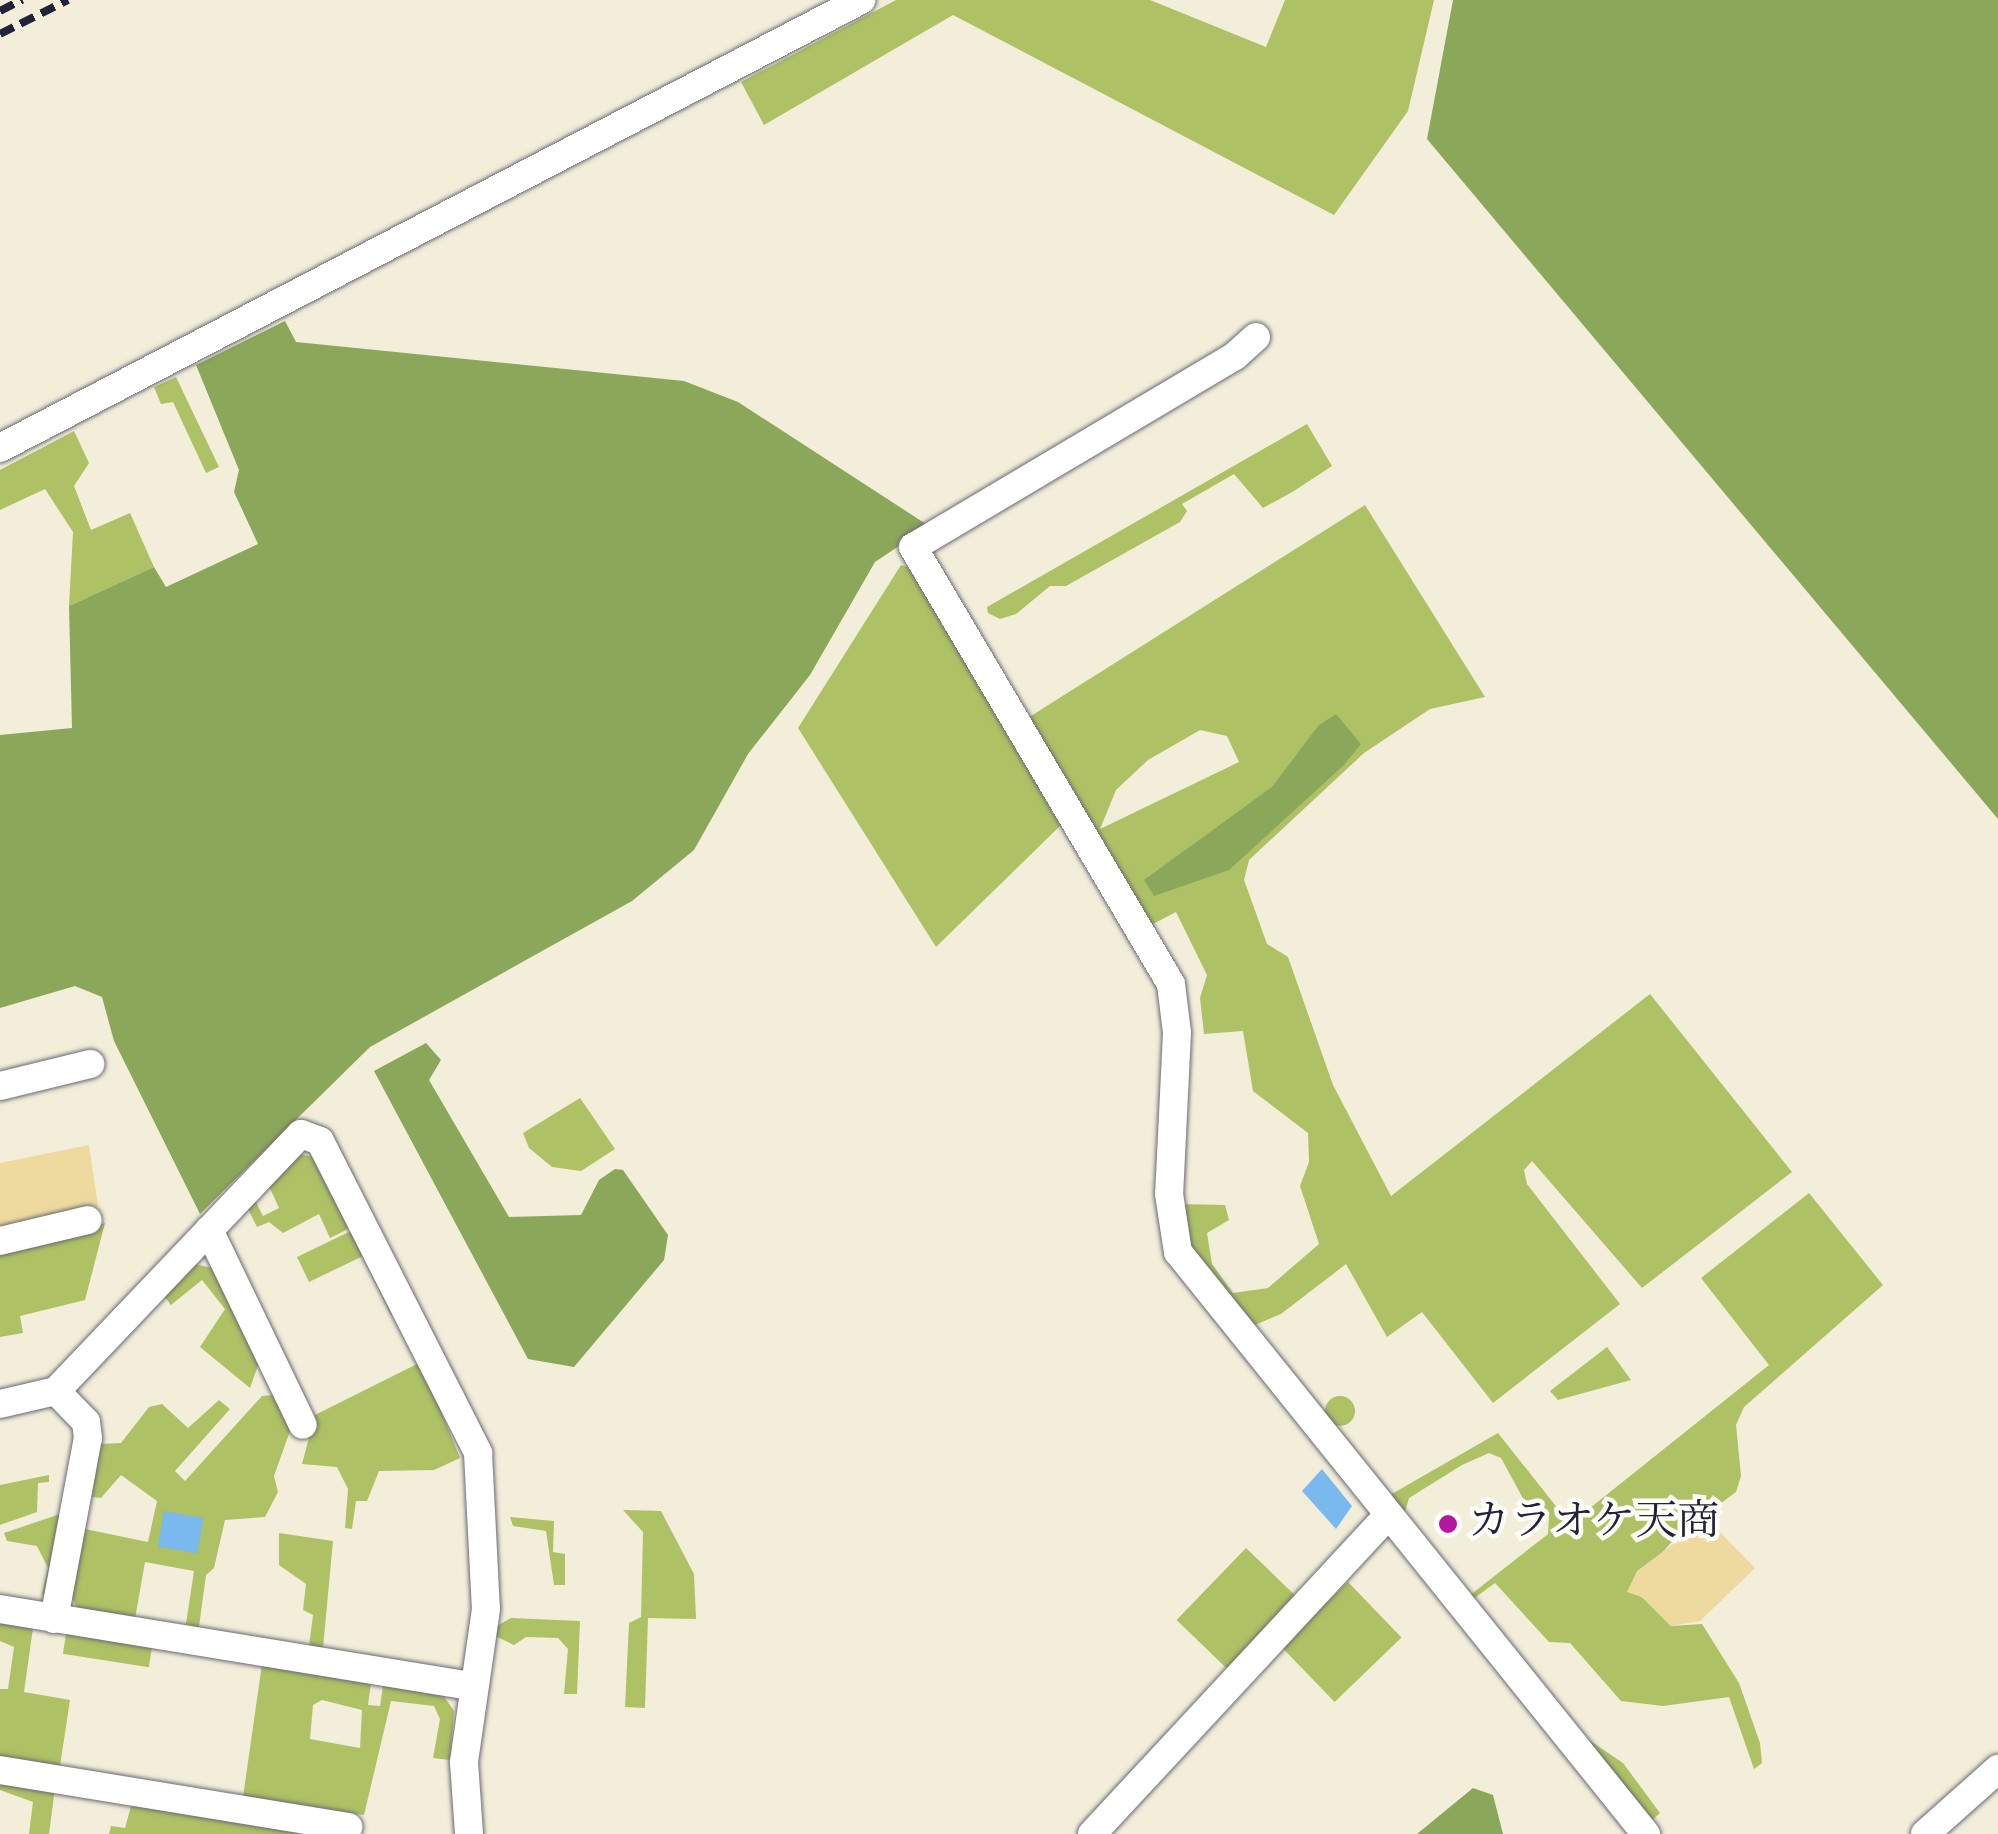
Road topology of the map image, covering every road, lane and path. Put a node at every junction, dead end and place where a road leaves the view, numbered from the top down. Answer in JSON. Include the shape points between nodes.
{"nodes":[{"id":1,"x":861,"y":0,"type":"edge"},
{"id":2,"x":1256,"y":338,"type":"dead end"},
{"id":3,"x":0,"y":448,"type":"edge"},
{"id":4,"x":90,"y":1064,"type":"dead end"},
{"id":5,"x":0,"y":1086,"type":"edge"},
{"id":6,"x":88,"y":1220,"type":"dead end"},
{"id":7,"x":210,"y":1230,"type":"junction"},
{"id":8,"x":0,"y":1240,"type":"edge"},
{"id":9,"x":56,"y":1392,"type":"junction"},
{"id":10,"x":0,"y":1404,"type":"edge"},
{"id":11,"x":304,"y":1425,"type":"dead end"},
{"id":12,"x":1388,"y":1518,"type":"junction"},
{"id":13,"x":0,"y":1610,"type":"edge"},
{"id":14,"x":54,"y":1618,"type":"junction"},
{"id":15,"x":470,"y":1686,"type":"junction"},
{"id":16,"x":1998,"y":1768,"type":"edge"},
{"id":17,"x":0,"y":1770,"type":"edge"},
{"id":18,"x":348,"y":1826,"type":"dead end"},
{"id":19,"x":469,"y":1834,"type":"edge"},
{"id":20,"x":1092,"y":1834,"type":"edge"},
{"id":21,"x":1646,"y":1834,"type":"edge"},
{"id":22,"x":1925,"y":1834,"type":"edge"}],
"edges":[{"from":1,"to":3,"type":"street"},
{"from":2,"to":12,"type":"street","via":[[913,548],[1171,984],[1177,1033],[1169,1194],[1178,1252]]},
{"from":4,"to":5,"type":"street"},
{"from":6,"to":8,"type":"street"},
{"from":7,"to":9,"type":"street"},
{"from":7,"to":11,"type":"street"},
{"from":7,"to":15,"type":"street","via":[[301,1134],[320,1141],[334,1158],[478,1454],[486,1609]]},
{"from":9,"to":10,"type":"street"},
{"from":9,"to":14,"type":"street","via":[[86,1422],[88,1438]]},
{"from":12,"to":20,"type":"street"},
{"from":12,"to":21,"type":"street"},
{"from":13,"to":14,"type":"street"},
{"from":14,"to":15,"type":"street"},
{"from":15,"to":19,"type":"street","via":[[464,1762]]},
{"from":16,"to":22,"type":"street"},
{"from":17,"to":18,"type":"street"}]}
